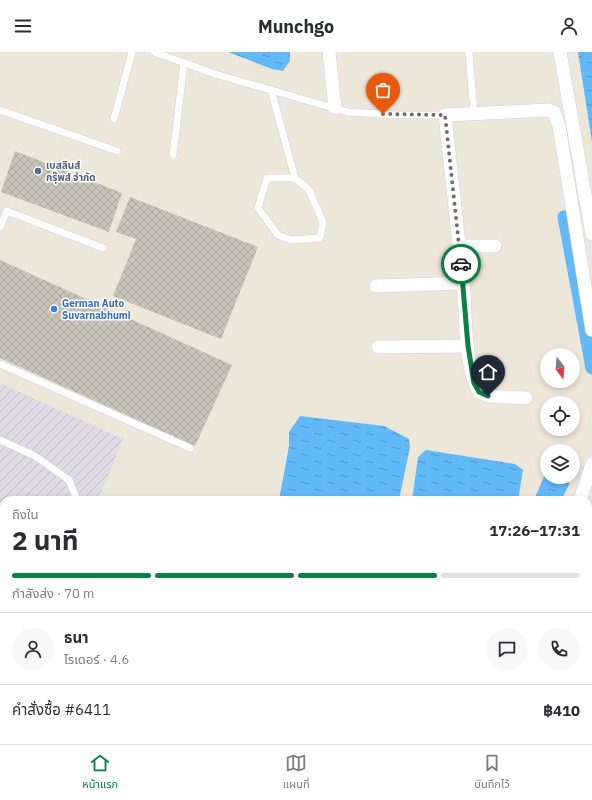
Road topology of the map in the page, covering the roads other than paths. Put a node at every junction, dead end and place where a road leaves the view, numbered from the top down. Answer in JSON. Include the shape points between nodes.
{"nodes":[{"id":1,"x":132,"y":52,"type":"edge"},
{"id":2,"x":154,"y":52,"type":"edge"},
{"id":3,"x":328,"y":52,"type":"edge"},
{"id":4,"x":333,"y":52,"type":"edge"},
{"id":5,"x":469,"y":52,"type":"edge"},
{"id":6,"x":560,"y":52,"type":"edge"},
{"id":7,"x":184,"y":63,"type":"junction"},
{"id":8,"x":271,"y":90,"type":"junction"},
{"id":9,"x":335,"y":108,"type":"junction"},
{"id":10,"x":0,"y":110,"type":"edge"},
{"id":11,"x":474,"y":112,"type":"junction"},
{"id":12,"x":445,"y":115,"type":"junction"},
{"id":13,"x":114,"y":119,"type":"dead end"},
{"id":14,"x":117,"y":151,"type":"dead end"},
{"id":15,"x":173,"y":155,"type":"dead end"},
{"id":16,"x":295,"y":178,"type":"junction"},
{"id":17,"x":0,"y":227,"type":"edge"},
{"id":18,"x":592,"y":234,"type":"edge"},
{"id":19,"x":459,"y":246,"type":"junction"},
{"id":20,"x":495,"y":246,"type":"dead end"},
{"id":21,"x":103,"y":248,"type":"dead end"},
{"id":22,"x":463,"y":283,"type":"junction"},
{"id":23,"x":376,"y":286,"type":"dead end"},
{"id":24,"x":592,"y":330,"type":"edge"},
{"id":25,"x":468,"y":346,"type":"junction"},
{"id":26,"x":378,"y":347,"type":"dead end"},
{"id":27,"x":0,"y":364,"type":"edge"},
{"id":28,"x":526,"y":398,"type":"dead end"},
{"id":29,"x":0,"y":440,"type":"edge"},
{"id":30,"x":190,"y":448,"type":"dead end"},
{"id":31,"x":592,"y":464,"type":"edge"},
{"id":32,"x":75,"y":496,"type":"edge"},
{"id":33,"x":581,"y":496,"type":"edge"}],
"edges":[{"from":1,"to":13,"type":"lane"},
{"from":2,"to":7,"type":"lane"},
{"from":3,"to":4,"type":"street"},
{"from":3,"to":9,"type":"street"},
{"from":5,"to":11,"type":"lane"},
{"from":6,"to":18,"type":"street"},
{"from":7,"to":8,"type":"lane"},
{"from":7,"to":15,"type":"lane"},
{"from":8,"to":9,"type":"lane"},
{"from":8,"to":16,"type":"lane"},
{"from":9,"to":12,"type":"lane","via":[[347,112]]},
{"from":10,"to":14,"type":"lane"},
{"from":11,"to":12,"type":"street"},
{"from":11,"to":24,"type":"street","via":[[554,112],[559,126]]},
{"from":12,"to":19,"type":"street"},
{"from":16,"to":16,"type":"lane","via":[[308,190],[323,222],[320,238],[291,240],[278,235],[258,208],[267,178]]},
{"from":17,"to":21,"type":"lane","via":[[7,211]]},
{"from":19,"to":20,"type":"street"},
{"from":19,"to":22,"type":"street"},
{"from":22,"to":23,"type":"street"},
{"from":22,"to":25,"type":"street"},
{"from":25,"to":26,"type":"street"},
{"from":25,"to":28,"type":"street","via":[[474,383],[479,392],[488,396]]},
{"from":27,"to":30,"type":"lane"},
{"from":29,"to":32,"type":"lane","via":[[35,456],[69,480]]},
{"from":31,"to":33,"type":"street"}]}
